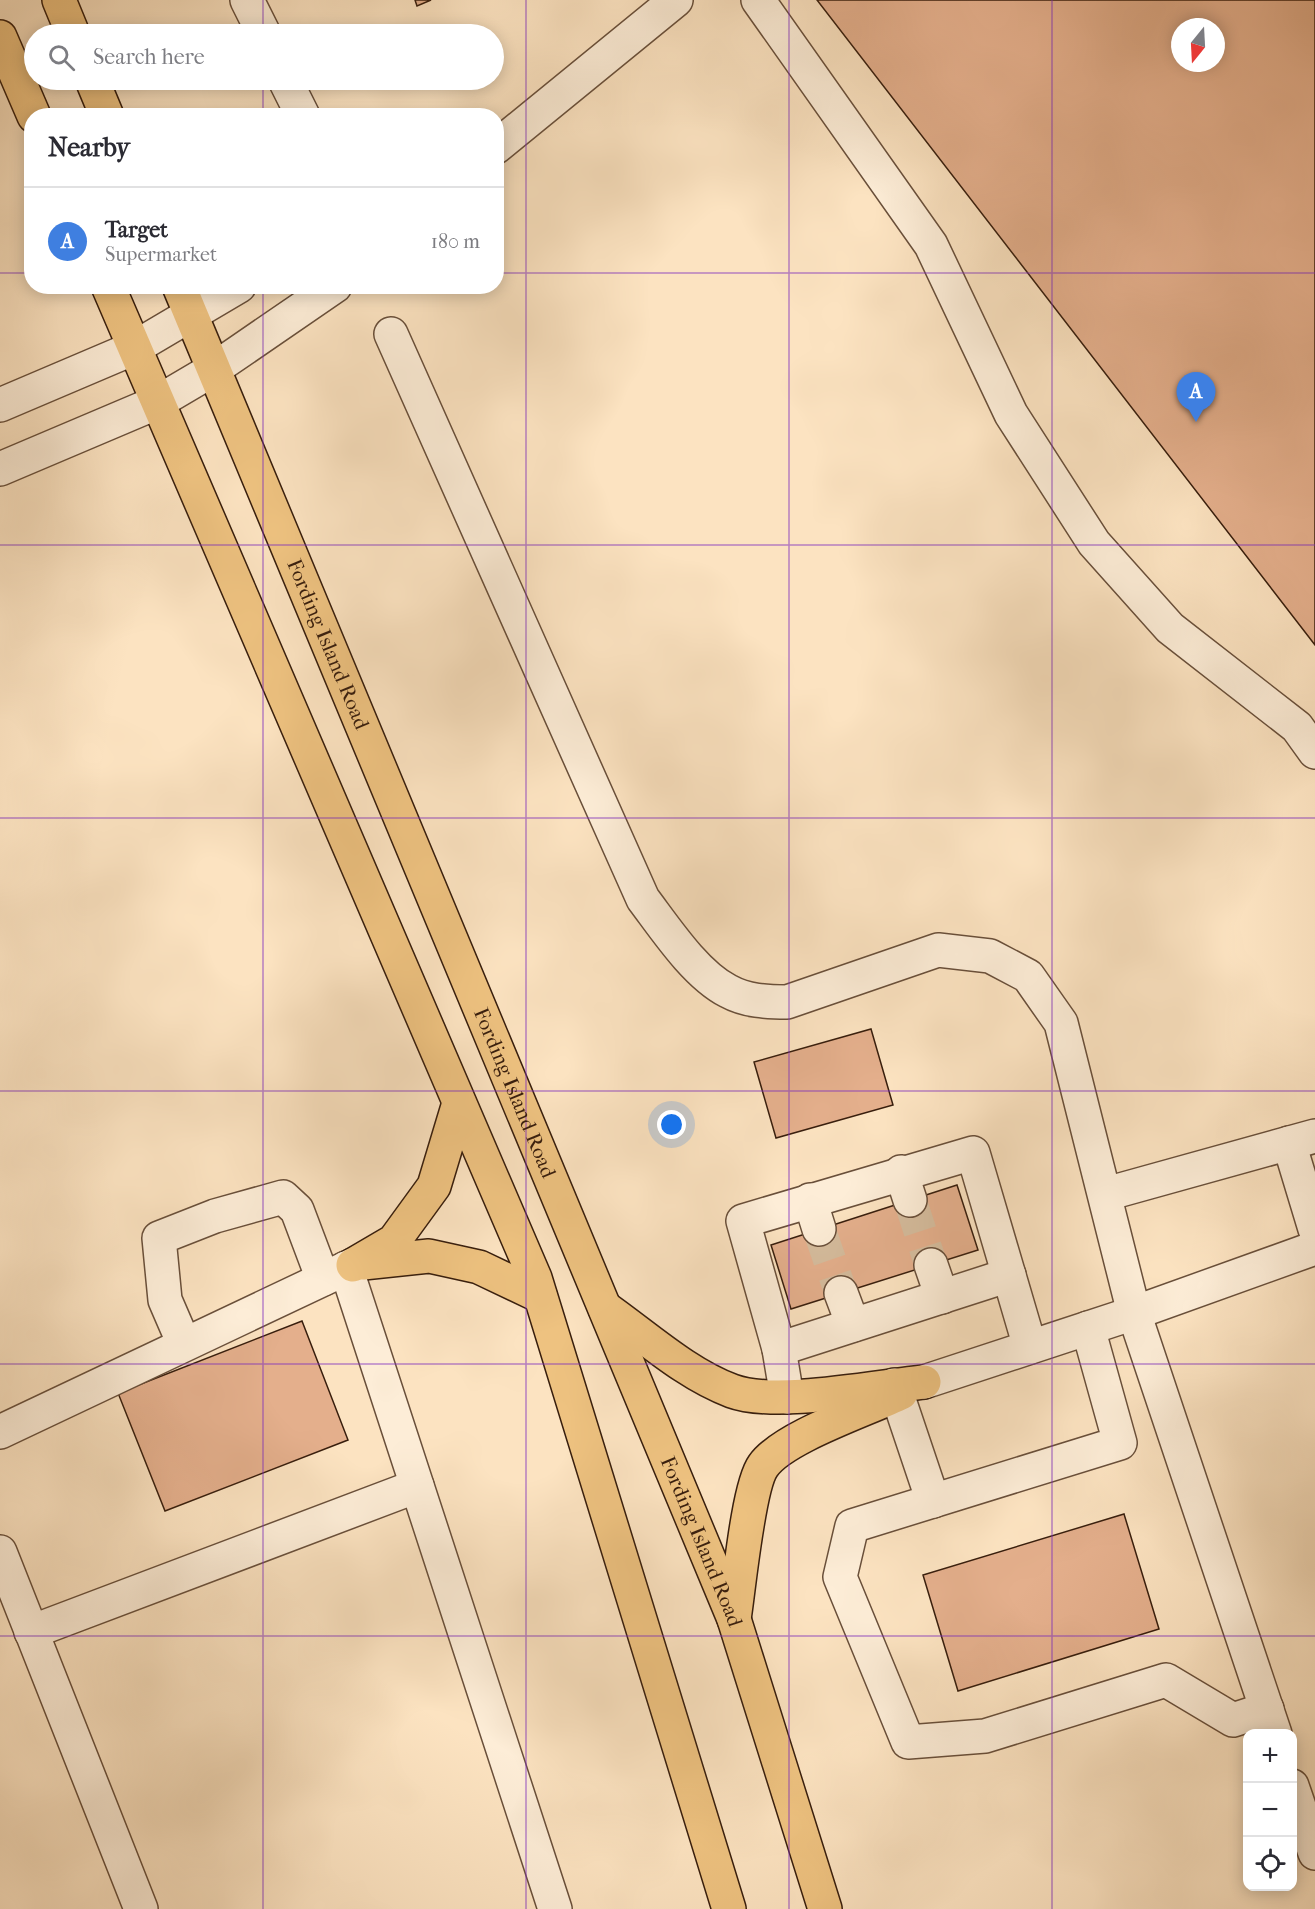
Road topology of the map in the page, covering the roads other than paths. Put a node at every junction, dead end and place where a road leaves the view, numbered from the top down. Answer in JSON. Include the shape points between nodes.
{"nodes":[{"id":1,"x":59,"y":0,"type":"edge"},
{"id":2,"x":247,"y":0,"type":"edge"},
{"id":3,"x":676,"y":0,"type":"edge"},
{"id":4,"x":758,"y":0,"type":"edge"},
{"id":5,"x":69,"y":24,"type":"edge"},
{"id":6,"x":259,"y":24,"type":"edge"},
{"id":7,"x":0,"y":37,"type":"edge"},
{"id":8,"x":96,"y":90,"type":"edge"},
{"id":9,"x":290,"y":90,"type":"edge"},
{"id":10,"x":31,"y":108,"type":"edge"},
{"id":11,"x":104,"y":108,"type":"edge"},
{"id":12,"x":299,"y":108,"type":"edge"},
{"id":13,"x":504,"y":140,"type":"edge"},
{"id":14,"x":111,"y":294,"type":"edge"},
{"id":15,"x":210,"y":294,"type":"edge"},
{"id":16,"x":323,"y":294,"type":"edge"},
{"id":17,"x":185,"y":301,"type":"edge"},
{"id":18,"x":391,"y":334,"type":"dead end"},
{"id":19,"x":134,"y":348,"type":"junction"},
{"id":20,"x":214,"y":369,"type":"junction"},
{"id":21,"x":158,"y":402,"type":"junction"},
{"id":22,"x":0,"y":405,"type":"edge"},
{"id":23,"x":0,"y":469,"type":"edge"},
{"id":24,"x":1315,"y":752,"type":"edge"},
{"id":25,"x":459,"y":1103,"type":"junction"},
{"id":26,"x":1302,"y":1140,"type":"edge"},
{"id":27,"x":1106,"y":1194,"type":"junction"},
{"id":28,"x":1315,"y":1229,"type":"edge"},
{"id":29,"x":1315,"y":1248,"type":"edge"},
{"id":30,"x":931,"y":1265,"type":"tunnel mouth"},
{"id":31,"x":340,"y":1270,"type":"junction"},
{"id":32,"x":1009,"y":1275,"type":"junction"},
{"id":33,"x":841,"y":1293,"type":"tunnel mouth"},
{"id":34,"x":540,"y":1296,"type":"junction"},
{"id":35,"x":942,"y":1297,"type":"junction"},
{"id":36,"x":605,"y":1308,"type":"junction"},
{"id":37,"x":1134,"y":1312,"type":"junction"},
{"id":38,"x":852,"y":1325,"type":"junction"},
{"id":39,"x":1088,"y":1328,"type":"junction"},
{"id":40,"x":184,"y":1344,"type":"junction"},
{"id":41,"x":1030,"y":1347,"type":"junction"},
{"id":42,"x":779,"y":1349,"type":"junction"},
{"id":43,"x":905,"y":1387,"type":"junction"},
{"id":44,"x":787,"y":1397,"type":"junction"},
{"id":45,"x":0,"y":1432,"type":"edge"},
{"id":46,"x":417,"y":1486,"type":"junction"},
{"id":47,"x":933,"y":1500,"type":"junction"},
{"id":48,"x":0,"y":1552,"type":"edge"},
{"id":49,"x":734,"y":1619,"type":"junction"},
{"id":50,"x":31,"y":1632,"type":"junction"},
{"id":51,"x":1271,"y":1721,"type":"edge"},
{"id":52,"x":1297,"y":1798,"type":"edge"},
{"id":53,"x":1315,"y":1853,"type":"edge"},
{"id":54,"x":141,"y":1909,"type":"edge"},
{"id":55,"x":555,"y":1909,"type":"edge"},
{"id":56,"x":729,"y":1909,"type":"edge"},
{"id":57,"x":825,"y":1909,"type":"edge"}],
"edges":[{"from":1,"to":5,"type":"highway"},
{"from":2,"to":6,"type":"street"},
{"from":3,"to":13,"type":"street"},
{"from":4,"to":24,"type":"street","via":[[931,245],[1011,414],[1094,543],[1170,627],[1297,727]]},
{"from":7,"to":10,"type":"highway"},
{"from":8,"to":11,"type":"highway"},
{"from":9,"to":12,"type":"street"},
{"from":14,"to":19,"type":"highway"},
{"from":15,"to":17,"type":"street"},
{"from":16,"to":20,"type":"street"},
{"from":17,"to":19,"type":"street"},
{"from":17,"to":20,"type":"highway","name":"Fording Island Road"},
{"from":18,"to":27,"type":"street","via":[[643,899],[686,956],[728,991],[761,1002],[787,1002],[938,950],[990,956],[1028,976],[1061,1023]]},
{"from":19,"to":21,"type":"highway"},
{"from":19,"to":22,"type":"street"},
{"from":20,"to":21,"type":"street"},
{"from":20,"to":36,"type":"highway","name":"Fording Island Road"},
{"from":21,"to":23,"type":"street"},
{"from":21,"to":25,"type":"highway"},
{"from":25,"to":31,"type":"highway","via":[[434,1186],[394,1241]]},
{"from":25,"to":34,"type":"highway"},
{"from":26,"to":27,"type":"street"},
{"from":26,"to":28,"type":"street"},
{"from":27,"to":37,"type":"street"},
{"from":29,"to":37,"type":"street"},
{"from":30,"to":35,"type":"street"},
{"from":31,"to":34,"type":"highway","via":[[429,1256],[479,1267]]},
{"from":31,"to":40,"type":"street"},
{"from":31,"to":40,"type":"street","via":[[297,1210],[283,1197],[215,1216],[159,1238],[165,1300]]},
{"from":31,"to":46,"type":"street"},
{"from":32,"to":35,"type":"street"},
{"from":32,"to":41,"type":"street"},
{"from":32,"to":42,"type":"street","via":[[973,1153],[906,1186],[815,1214],[742,1221]]},
{"from":33,"to":38,"type":"street"},
{"from":34,"to":56,"type":"highway"},
{"from":35,"to":38,"type":"street"},
{"from":36,"to":44,"type":"highway","via":[[706,1379],[733,1392]]},
{"from":36,"to":49,"type":"highway","name":"Fording Island Road"},
{"from":37,"to":39,"type":"street"},
{"from":37,"to":51,"type":"street"},
{"from":38,"to":42,"type":"street"},
{"from":39,"to":41,"type":"street"},
{"from":39,"to":47,"type":"street","via":[[1120,1443]]},
{"from":40,"to":45,"type":"street"},
{"from":41,"to":43,"type":"street"},
{"from":42,"to":44,"type":"street"},
{"from":43,"to":44,"type":"highway"},
{"from":43,"to":47,"type":"street"},
{"from":43,"to":49,"type":"highway","via":[[784,1446],[762,1467],[749,1518]]},
{"from":46,"to":50,"type":"street"},
{"from":46,"to":55,"type":"street"},
{"from":47,"to":51,"type":"street","via":[[852,1526],[840,1577],[908,1742],[985,1736],[1166,1680],[1233,1720]]},
{"from":48,"to":50,"type":"street"},
{"from":49,"to":57,"type":"highway","name":"Fording Island Road"},
{"from":50,"to":54,"type":"street"},
{"from":52,"to":53,"type":"street"}]}
